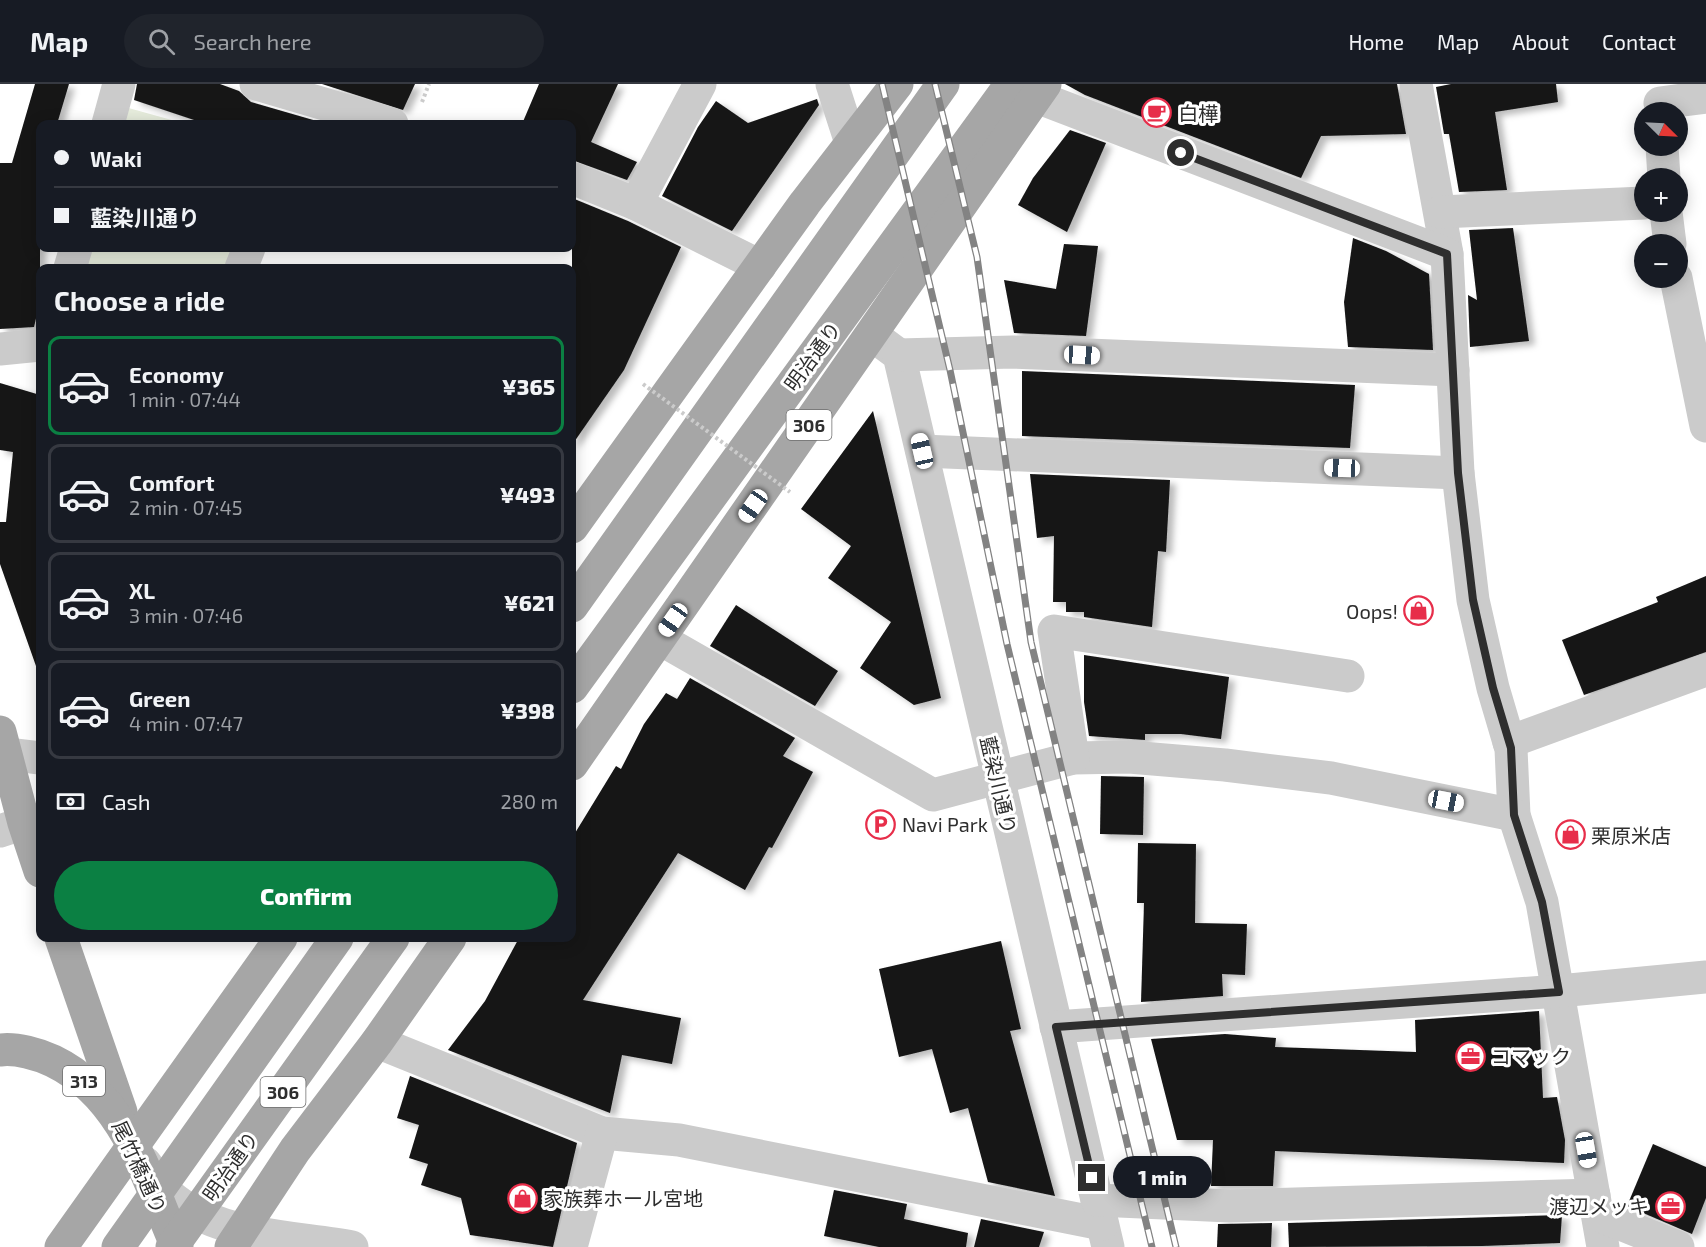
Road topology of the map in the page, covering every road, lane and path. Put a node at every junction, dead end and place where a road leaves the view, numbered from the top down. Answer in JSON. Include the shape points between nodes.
{"nodes":[{"id":1,"x":119,"y":84,"type":"edge"},
{"id":2,"x":256,"y":84,"type":"edge"},
{"id":3,"x":700,"y":84,"type":"edge"},
{"id":4,"x":832,"y":84,"type":"edge"},
{"id":5,"x":897,"y":84,"type":"edge"},
{"id":6,"x":944,"y":84,"type":"edge"},
{"id":7,"x":1416,"y":84,"type":"edge"},
{"id":8,"x":1031,"y":88,"type":"edge"},
{"id":9,"x":1706,"y":97,"type":"edge"},
{"id":10,"x":1659,"y":100,"type":"edge"},
{"id":11,"x":304,"y":103,"type":"edge"},
{"id":12,"x":109,"y":120,"type":"edge"},
{"id":13,"x":375,"y":120,"type":"edge"},
{"id":14,"x":851,"y":143,"type":"junction"},
{"id":15,"x":576,"y":180,"type":"edge"},
{"id":16,"x":1634,"y":203,"type":"edge"},
{"id":17,"x":636,"y":204,"type":"junction"},
{"id":18,"x":1440,"y":212,"type":"junction"},
{"id":19,"x":1447,"y":254,"type":"junction"},
{"id":20,"x":760,"y":266,"type":"junction"},
{"id":21,"x":1678,"y":288,"type":"edge"},
{"id":22,"x":872,"y":335,"type":"junction"},
{"id":23,"x":36,"y":345,"type":"edge"},
{"id":24,"x":0,"y":349,"type":"edge"},
{"id":25,"x":899,"y":355,"type":"junction"},
{"id":26,"x":1453,"y":370,"type":"junction"},
{"id":27,"x":643,"y":384,"type":"dead end"},
{"id":28,"x":1706,"y":426,"type":"edge"},
{"id":29,"x":922,"y":451,"type":"junction"},
{"id":30,"x":1458,"y":473,"type":"junction"},
{"id":31,"x":790,"y":492,"type":"dead end"},
{"id":32,"x":576,"y":521,"type":"edge"},
{"id":33,"x":576,"y":600,"type":"edge"},
{"id":34,"x":660,"y":639,"type":"junction"},
{"id":35,"x":1706,"y":670,"type":"edge"},
{"id":36,"x":1348,"y":676,"type":"dead end"},
{"id":37,"x":576,"y":682,"type":"edge"},
{"id":38,"x":1509,"y":742,"type":"junction"},
{"id":39,"x":3,"y":743,"type":"edge"},
{"id":40,"x":36,"y":756,"type":"edge"},
{"id":41,"x":576,"y":758,"type":"edge"},
{"id":42,"x":1073,"y":758,"type":"junction"},
{"id":43,"x":997,"y":777,"type":"junction"},
{"id":44,"x":1514,"y":815,"type":"junction"},
{"id":45,"x":12,"y":827,"type":"edge"},
{"id":46,"x":36,"y":865,"type":"edge"},
{"id":47,"x":62,"y":942,"type":"edge"},
{"id":48,"x":278,"y":942,"type":"edge"},
{"id":49,"x":334,"y":942,"type":"edge"},
{"id":50,"x":390,"y":942,"type":"edge"},
{"id":51,"x":447,"y":942,"type":"edge"},
{"id":52,"x":1706,"y":977,"type":"edge"},
{"id":53,"x":1559,"y":992,"type":"junction"},
{"id":54,"x":1056,"y":1027,"type":"junction"},
{"id":55,"x":377,"y":1042,"type":"junction"},
{"id":56,"x":0,"y":1050,"type":"edge"},
{"id":57,"x":602,"y":1133,"type":"junction"},
{"id":58,"x":134,"y":1147,"type":"junction"},
{"id":59,"x":1596,"y":1205,"type":"junction"},
{"id":60,"x":1102,"y":1224,"type":"edge"},
{"id":61,"x":237,"y":1238,"type":"edge"},
{"id":62,"x":61,"y":1247,"type":"edge"},
{"id":63,"x":118,"y":1247,"type":"edge"},
{"id":64,"x":174,"y":1247,"type":"edge"},
{"id":65,"x":352,"y":1247,"type":"edge"},
{"id":66,"x":571,"y":1247,"type":"edge"},
{"id":67,"x":1603,"y":1247,"type":"edge"},
{"id":68,"x":1678,"y":1247,"type":"edge"}],
"edges":[{"from":1,"to":12,"type":"street"},
{"from":2,"to":11,"type":"street"},
{"from":3,"to":17,"type":"street"},
{"from":4,"to":14,"type":"street"},
{"from":5,"to":14,"type":"main road"},
{"from":6,"to":33,"type":"main road"},
{"from":7,"to":18,"type":"street"},
{"from":8,"to":19,"type":"street"},
{"from":8,"to":22,"type":"main road","number":"306"},
{"from":8,"to":37,"type":"main road","name":"明治通り","number":"306"},
{"from":9,"to":10,"type":"street"},
{"from":11,"to":13,"type":"street"},
{"from":14,"to":20,"type":"main road"},
{"from":15,"to":17,"type":"street"},
{"from":16,"to":18,"type":"street"},
{"from":17,"to":20,"type":"street"},
{"from":18,"to":19,"type":"street"},
{"from":19,"to":26,"type":"street"},
{"from":20,"to":32,"type":"main road"},
{"from":21,"to":28,"type":"street"},
{"from":22,"to":25,"type":"street"},
{"from":22,"to":34,"type":"main road","number":"306"},
{"from":23,"to":24,"type":"street"},
{"from":25,"to":26,"type":"street","via":[[1013,352]]},
{"from":25,"to":29,"type":"street","name":"藍染川通り"},
{"from":26,"to":30,"type":"street"},
{"from":27,"to":31,"type":"path","bridge":true},
{"from":29,"to":30,"type":"street"},
{"from":29,"to":43,"type":"street","name":"藍染川通り"},
{"from":30,"to":38,"type":"street","via":[[1473,600]]},
{"from":34,"to":41,"type":"main road","number":"306"},
{"from":34,"to":43,"type":"street","via":[[933,795]]},
{"from":35,"to":38,"type":"street"},
{"from":36,"to":42,"type":"street","via":[[1054,631]]},
{"from":38,"to":44,"type":"street"},
{"from":39,"to":40,"type":"street"},
{"from":39,"to":45,"type":"main road"},
{"from":42,"to":43,"type":"street"},
{"from":42,"to":44,"type":"street","via":[[1129,757],[1331,778]]},
{"from":43,"to":54,"type":"street","name":"藍染川通り"},
{"from":44,"to":53,"type":"street","via":[[1542,902]]},
{"from":45,"to":46,"type":"main road"},
{"from":47,"to":58,"type":"main road"},
{"from":48,"to":58,"type":"main road"},
{"from":49,"to":63,"type":"main road","number":"306","bridge":true},
{"from":50,"to":64,"type":"main road","name":"明治通り","number":"306","bridge":true},
{"from":51,"to":55,"type":"main road","number":"306"},
{"from":52,"to":53,"type":"street"},
{"from":53,"to":54,"type":"street"},
{"from":53,"to":59,"type":"street"},
{"from":54,"to":60,"type":"street","name":"藍染川通り"},
{"from":55,"to":57,"type":"street"},
{"from":55,"to":61,"type":"main road","number":"306","via":[[295,1150]]},
{"from":56,"to":58,"type":"main road","name":"尾竹橋通り","number":"313","via":[[43,1056],[75,1072],[119,1118]]},
{"from":57,"to":60,"type":"street","via":[[680,1140]]},
{"from":57,"to":66,"type":"street"},
{"from":58,"to":61,"type":"street","via":[[167,1193]]},
{"from":58,"to":62,"type":"main road"},
{"from":58,"to":64,"type":"main road","name":"尾竹橋通り","number":"313"},
{"from":59,"to":60,"type":"street","via":[[1230,1206]]},
{"from":59,"to":67,"type":"street"},
{"from":59,"to":68,"type":"street"},
{"from":61,"to":65,"type":"street"}]}
